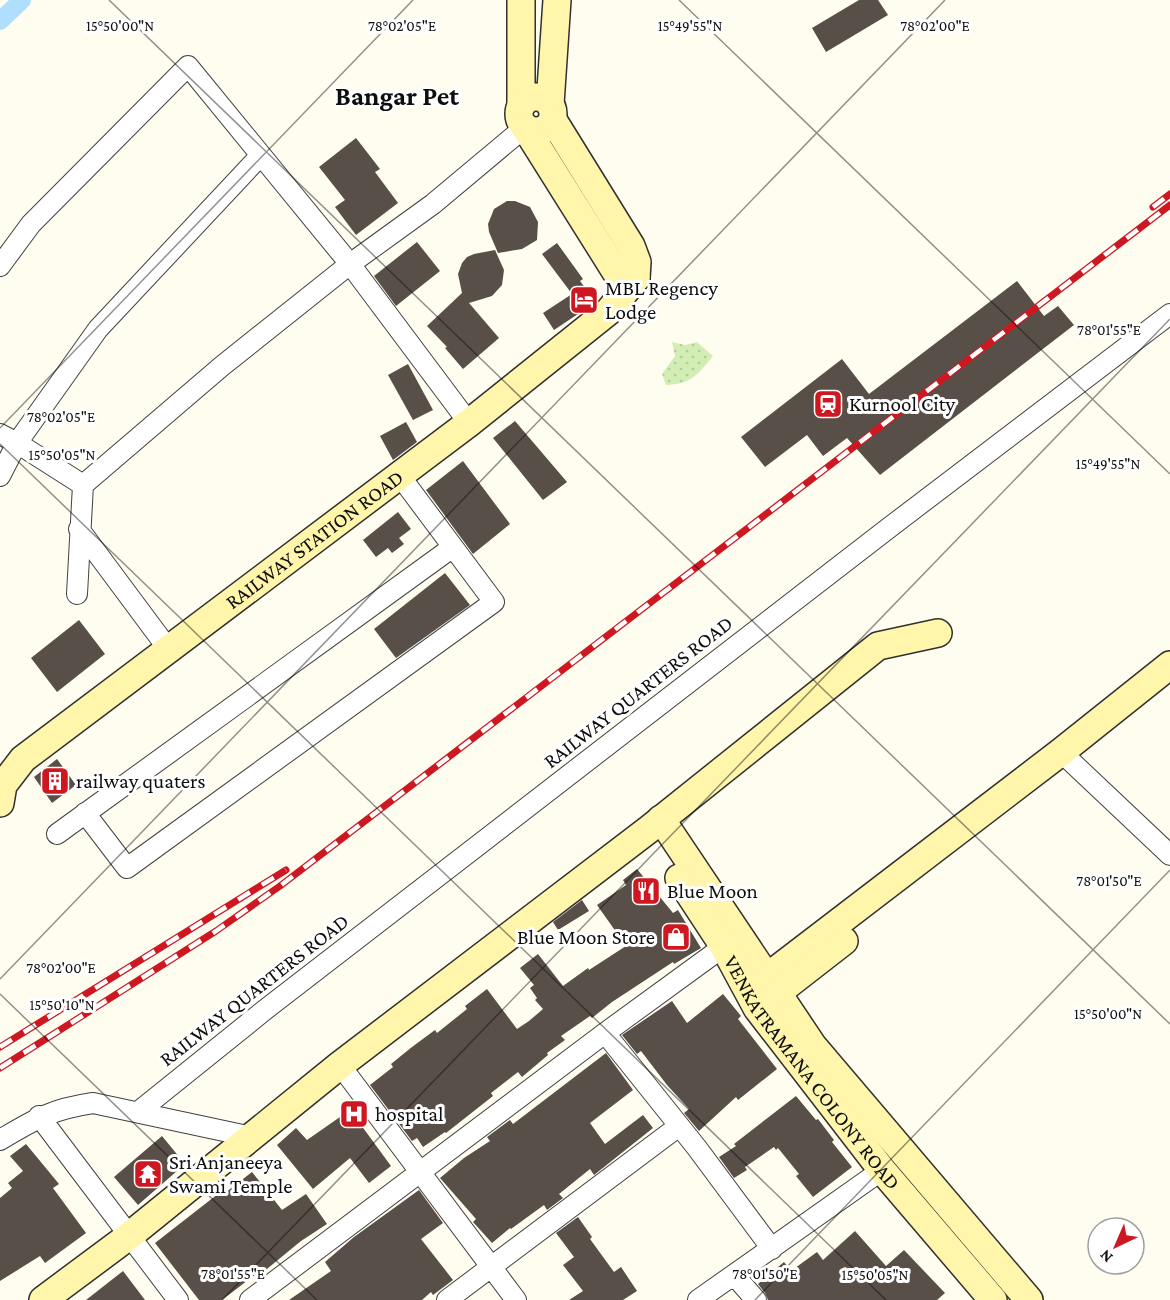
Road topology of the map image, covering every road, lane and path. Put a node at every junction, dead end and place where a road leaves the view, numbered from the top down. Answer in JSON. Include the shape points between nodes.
{"nodes":[{"id":1,"x":521,"y":0,"type":"edge"},
{"id":2,"x":557,"y":0,"type":"edge"},
{"id":3,"x":552,"y":112,"type":"junction"},
{"id":4,"x":523,"y":116,"type":"junction"},
{"id":5,"x":261,"y":155,"type":"junction"},
{"id":6,"x":350,"y":264,"type":"junction"},
{"id":7,"x":0,"y":266,"type":"edge"},
{"id":8,"x":636,"y":278,"type":"junction"},
{"id":9,"x":1170,"y":314,"type":"edge"},
{"id":10,"x":469,"y":423,"type":"junction"},
{"id":11,"x":9,"y":438,"type":"edge"},
{"id":12,"x":0,"y":476,"type":"edge"},
{"id":13,"x":400,"y":476,"type":"junction"},
{"id":14,"x":83,"y":485,"type":"junction"},
{"id":15,"x":79,"y":530,"type":"junction"},
{"id":16,"x":453,"y":547,"type":"junction"},
{"id":17,"x":77,"y":594,"type":"dead end"},
{"id":18,"x":938,"y":633,"type":"dead end"},
{"id":19,"x":169,"y":650,"type":"junction"},
{"id":20,"x":1170,"y":665,"type":"edge"},
{"id":21,"x":1170,"y":689,"type":"edge"},
{"id":22,"x":1067,"y":757,"type":"junction"},
{"id":23,"x":5,"y":774,"type":"edge"},
{"id":24,"x":0,"y":803,"type":"edge"},
{"id":25,"x":85,"y":813,"type":"junction"},
{"id":26,"x":654,"y":824,"type":"junction"},
{"id":27,"x":57,"y":834,"type":"dead end"},
{"id":28,"x":1170,"y":855,"type":"edge"},
{"id":29,"x":732,"y":941,"type":"junction"},
{"id":30,"x":762,"y":993,"type":"junction"},
{"id":31,"x":605,"y":1033,"type":"junction"},
{"id":32,"x":339,"y":1065,"type":"junction"},
{"id":33,"x":138,"y":1112,"type":"junction"},
{"id":34,"x":39,"y":1116,"type":"junction"},
{"id":35,"x":679,"y":1126,"type":"junction"},
{"id":36,"x":252,"y":1137,"type":"junction"},
{"id":37,"x":0,"y":1140,"type":"edge"},
{"id":38,"x":882,"y":1170,"type":"junction"},
{"id":39,"x":420,"y":1171,"type":"junction"},
{"id":40,"x":129,"y":1236,"type":"junction"},
{"id":41,"x":772,"y":1249,"type":"junction"},
{"id":42,"x":491,"y":1265,"type":"junction"},
{"id":43,"x":734,"y":1275,"type":"junction"},
{"id":44,"x":43,"y":1300,"type":"edge"},
{"id":45,"x":178,"y":1300,"type":"edge"},
{"id":46,"x":250,"y":1300,"type":"edge"},
{"id":47,"x":447,"y":1300,"type":"edge"},
{"id":48,"x":516,"y":1300,"type":"edge"},
{"id":49,"x":698,"y":1300,"type":"edge"},
{"id":50,"x":756,"y":1300,"type":"edge"},
{"id":51,"x":993,"y":1300,"type":"edge"},
{"id":52,"x":1029,"y":1300,"type":"edge"}],
"edges":[{"from":1,"to":4,"type":"street"},
{"from":2,"to":3,"type":"street"},
{"from":3,"to":4,"type":"street","via":[[541,98],[535,97],[525,102]]},
{"from":3,"to":8,"type":"street","via":[[631,246],[637,262]]},
{"from":4,"to":6,"type":"street","via":[[433,204]]},
{"from":4,"to":8,"type":"street","via":[[616,272]]},
{"from":5,"to":6,"type":"street"},
{"from":5,"to":7,"type":"street","via":[[188,66],[31,224]]},
{"from":5,"to":11,"type":"street","via":[[98,329]]},
{"from":6,"to":10,"type":"street"},
{"from":6,"to":14,"type":"street","via":[[222,366]]},
{"from":8,"to":10,"type":"street","name":"RAILWAY STATION ROAD","via":[[609,311]]},
{"from":9,"to":33,"type":"street","name":"RAILWAY QUARTERS ROAD","via":[[275,1002]]},
{"from":10,"to":13,"type":"street","name":"RAILWAY STATION ROAD"},
{"from":11,"to":12,"type":"street"},
{"from":11,"to":14,"type":"street"},
{"from":13,"to":16,"type":"street"},
{"from":13,"to":19,"type":"street","name":"RAILWAY STATION ROAD"},
{"from":14,"to":15,"type":"street"},
{"from":15,"to":17,"type":"street"},
{"from":15,"to":19,"type":"street"},
{"from":16,"to":25,"type":"street"},
{"from":16,"to":25,"type":"street","via":[[494,602],[127,868]]},
{"from":18,"to":26,"type":"street","via":[[878,646]]},
{"from":19,"to":23,"type":"street","name":"RAILWAY STATION ROAD"},
{"from":20,"to":22,"type":"street"},
{"from":21,"to":22,"type":"street"},
{"from":22,"to":28,"type":"street"},
{"from":22,"to":30,"type":"street"},
{"from":23,"to":24,"type":"street","name":"RAILWAY STATION ROAD"},
{"from":25,"to":27,"type":"street"},
{"from":26,"to":29,"type":"street","name":"VENKATRAMANA COLONY ROAD"},
{"from":26,"to":32,"type":"street"},
{"from":29,"to":30,"type":"street","name":"VENKATRAMANA COLONY ROAD"},
{"from":29,"to":31,"type":"street"},
{"from":30,"to":38,"type":"street","name":"VENKATRAMANA COLONY ROAD"},
{"from":30,"to":52,"type":"street","via":[[813,1046]]},
{"from":31,"to":35,"type":"street"},
{"from":31,"to":39,"type":"street"},
{"from":32,"to":36,"type":"street"},
{"from":32,"to":39,"type":"street"},
{"from":33,"to":34,"type":"street","via":[[93,1103]]},
{"from":33,"to":36,"type":"street"},
{"from":34,"to":37,"type":"street"},
{"from":34,"to":40,"type":"street"},
{"from":35,"to":41,"type":"street"},
{"from":35,"to":42,"type":"street"},
{"from":36,"to":40,"type":"street"},
{"from":38,"to":41,"type":"street"},
{"from":38,"to":51,"type":"street","name":"VENKATRAMANA COLONY ROAD"},
{"from":39,"to":42,"type":"street"},
{"from":39,"to":46,"type":"street"},
{"from":40,"to":44,"type":"street"},
{"from":40,"to":45,"type":"street"},
{"from":41,"to":43,"type":"street"},
{"from":42,"to":47,"type":"street"},
{"from":42,"to":48,"type":"street"},
{"from":43,"to":49,"type":"street"},
{"from":43,"to":50,"type":"street"}]}
